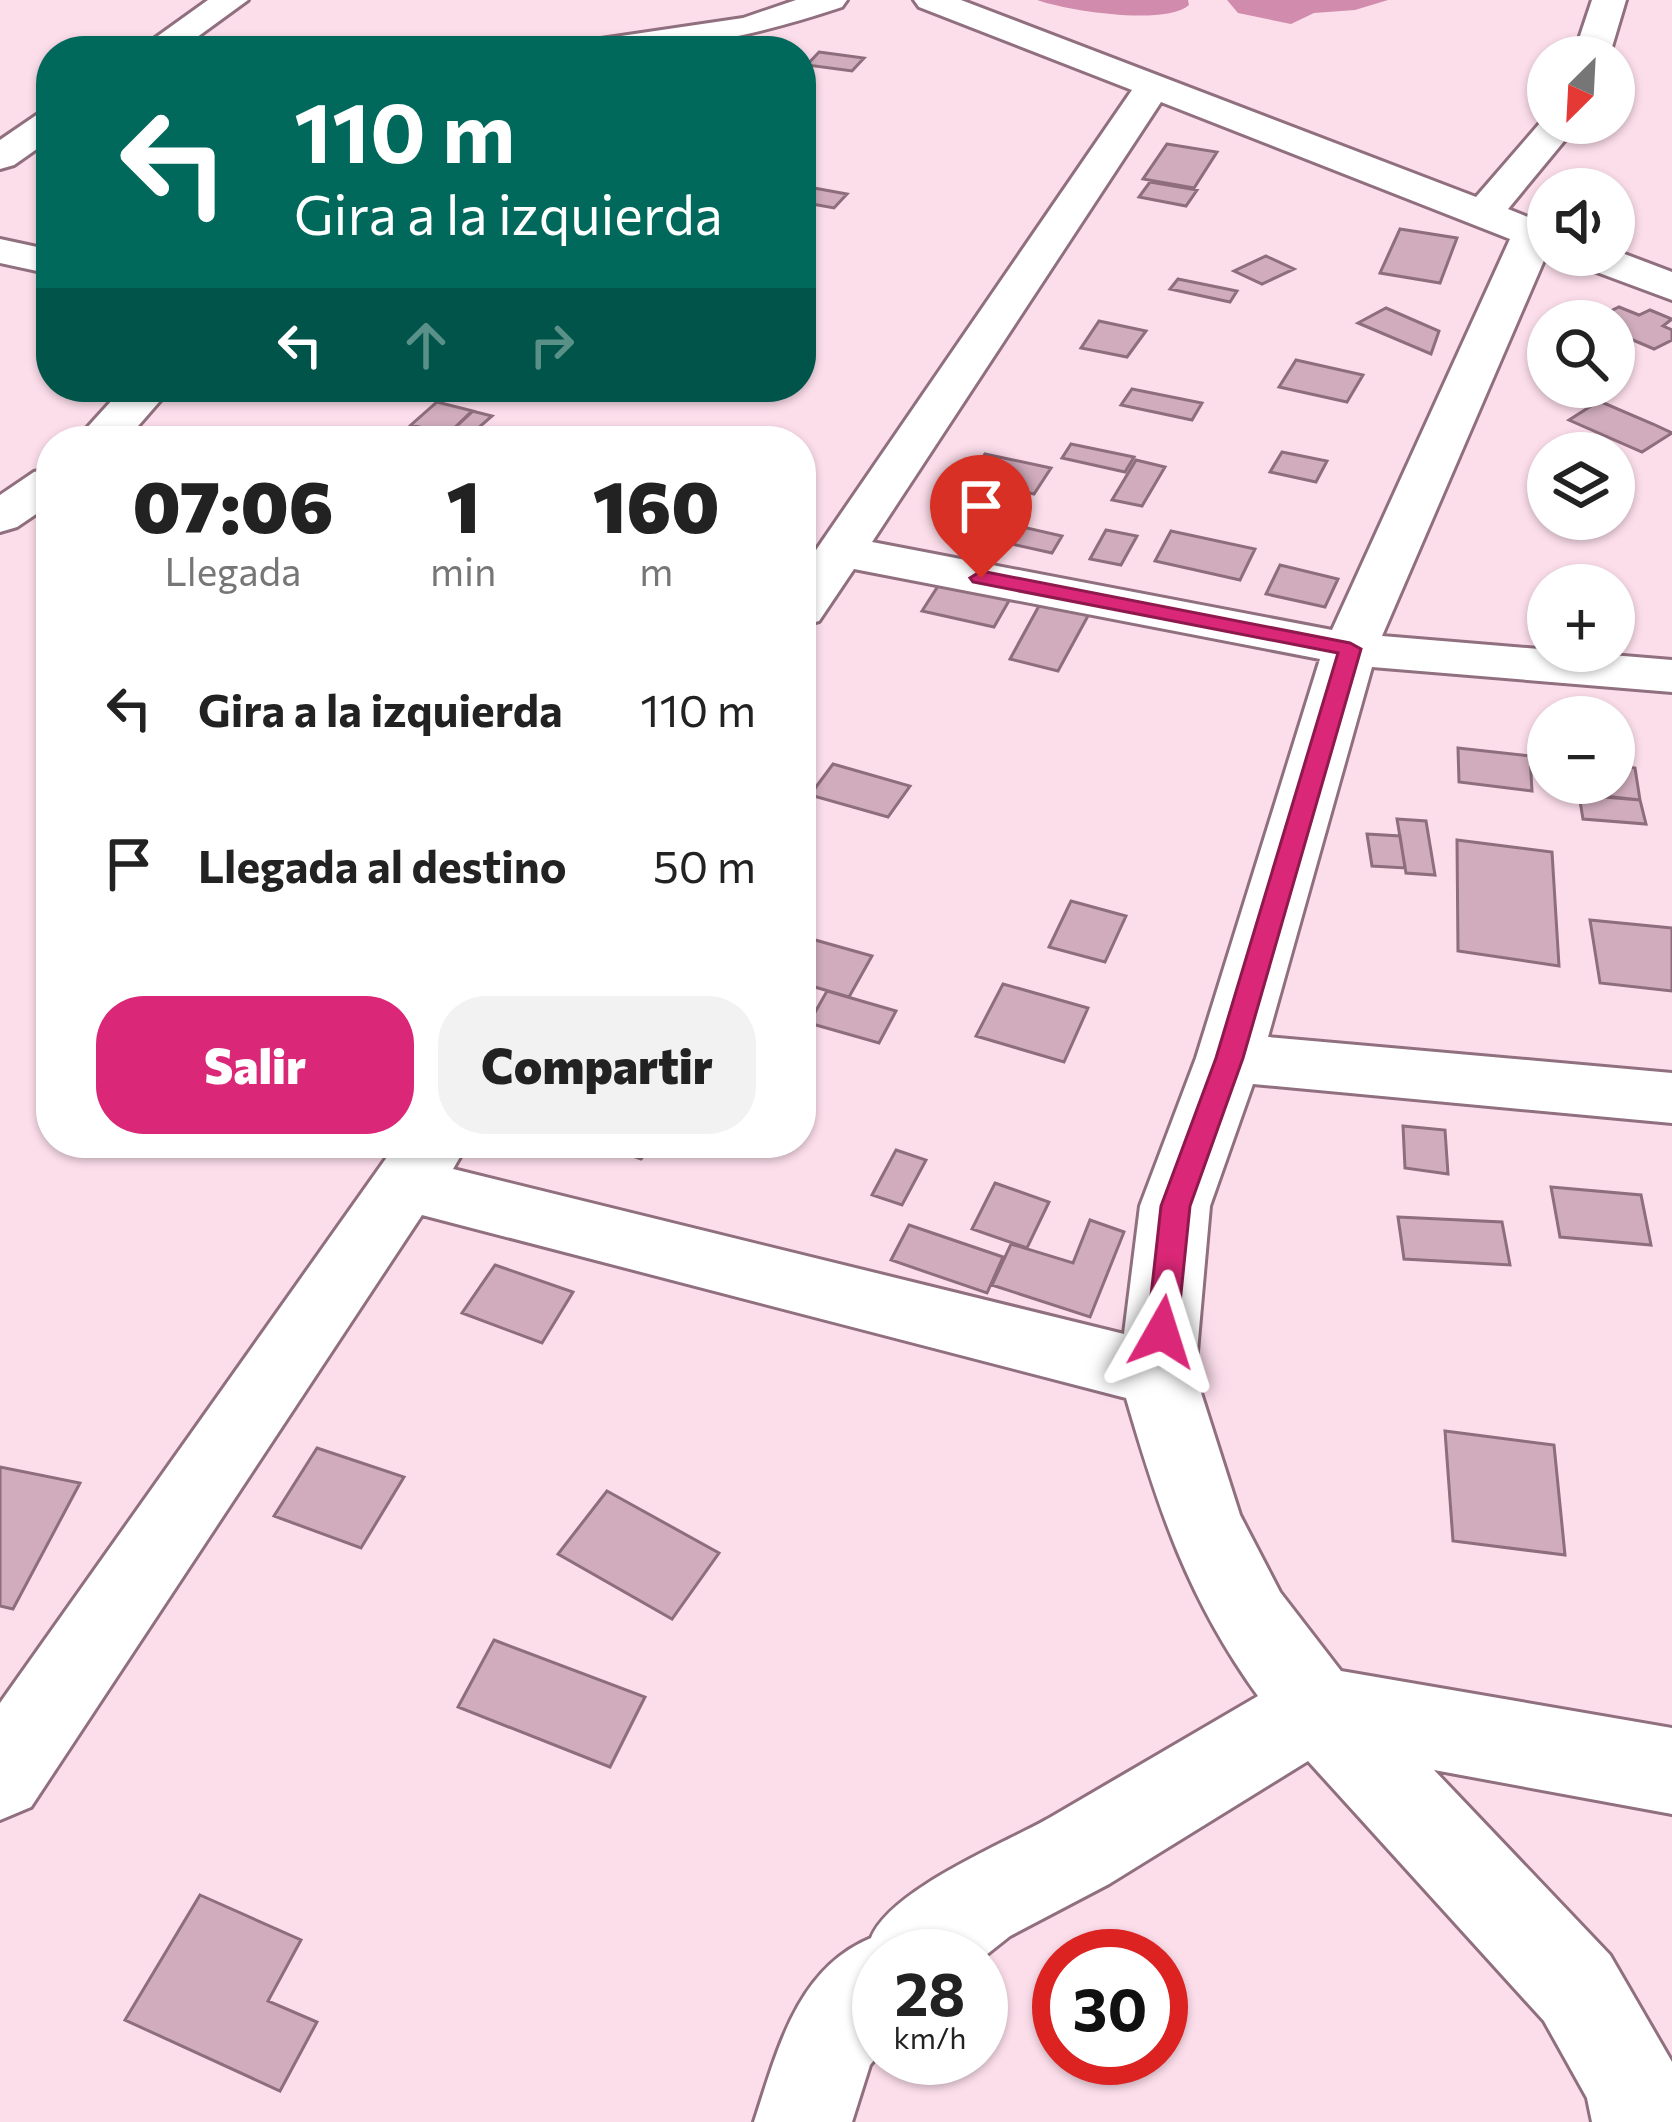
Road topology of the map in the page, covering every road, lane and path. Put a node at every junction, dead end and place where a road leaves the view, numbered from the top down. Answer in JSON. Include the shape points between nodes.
{"nodes":[{"id":1,"x":231,"y":0,"type":"edge"},
{"id":2,"x":830,"y":0,"type":"edge"},
{"id":3,"x":931,"y":0,"type":"edge"},
{"id":4,"x":1610,"y":0,"type":"edge"},
{"id":5,"x":177,"y":36,"type":"edge"},
{"id":6,"x":591,"y":36,"type":"edge"},
{"id":7,"x":1599,"y":36,"type":"edge"},
{"id":8,"x":1154,"y":86,"type":"junction"},
{"id":9,"x":36,"y":132,"type":"edge"},
{"id":10,"x":0,"y":157,"type":"edge"},
{"id":11,"x":1527,"y":230,"type":"edge"},
{"id":12,"x":0,"y":251,"type":"edge"},
{"id":13,"x":36,"y":259,"type":"edge"},
{"id":14,"x":1527,"y":261,"type":"edge"},
{"id":15,"x":1635,"y":273,"type":"edge"},
{"id":16,"x":1672,"y":287,"type":"edge"},
{"id":17,"x":135,"y":402,"type":"edge"},
{"id":18,"x":113,"y":426,"type":"edge"},
{"id":19,"x":36,"y":492,"type":"edge"},
{"id":20,"x":0,"y":517,"type":"edge"},
{"id":21,"x":842,"y":551,"type":"junction"},
{"id":22,"x":816,"y":588,"type":"edge"},
{"id":23,"x":1350,"y":649,"type":"junction"},
{"id":24,"x":1672,"y":676,"type":"edge"},
{"id":25,"x":1229,"y":1058,"type":"junction"},
{"id":26,"x":1672,"y":1098,"type":"edge"},
{"id":27,"x":419,"y":1163,"type":"edge"},
{"id":28,"x":1157,"y":1374,"type":"junction"},
{"id":29,"x":1316,"y":1708,"type":"junction"},
{"id":30,"x":1672,"y":1771,"type":"edge"},
{"id":31,"x":0,"y":1777,"type":"edge"},
{"id":32,"x":946,"y":1929,"type":"edge"},
{"id":33,"x":852,"y":2013,"type":"edge"},
{"id":34,"x":803,"y":2122,"type":"edge"},
{"id":35,"x":1641,"y":2122,"type":"edge"}],
"edges":[{"from":1,"to":5,"type":"street"},
{"from":2,"to":6,"type":"street","via":[[748,27]]},
{"from":3,"to":8,"type":"street"},
{"from":4,"to":7,"type":"street"},
{"from":8,"to":11,"type":"street"},
{"from":8,"to":21,"type":"street"},
{"from":9,"to":10,"type":"street"},
{"from":12,"to":13,"type":"street"},
{"from":14,"to":23,"type":"street"},
{"from":15,"to":16,"type":"street"},
{"from":17,"to":18,"type":"street"},
{"from":19,"to":20,"type":"street"},
{"from":21,"to":22,"type":"street"},
{"from":21,"to":23,"type":"street"},
{"from":23,"to":24,"type":"street"},
{"from":23,"to":25,"type":"street"},
{"from":25,"to":26,"type":"street"},
{"from":25,"to":28,"type":"street","via":[[1175,1206]]},
{"from":27,"to":28,"type":"street"},
{"from":27,"to":31,"type":"street"},
{"from":28,"to":29,"type":"street","via":[[1202,1522],[1251,1619]]},
{"from":29,"to":30,"type":"street"},
{"from":29,"to":32,"type":"street"},
{"from":29,"to":35,"type":"street","via":[[1577,1988],[1632,2083]]},
{"from":33,"to":34,"type":"street","via":[[830,2038]]}]}
